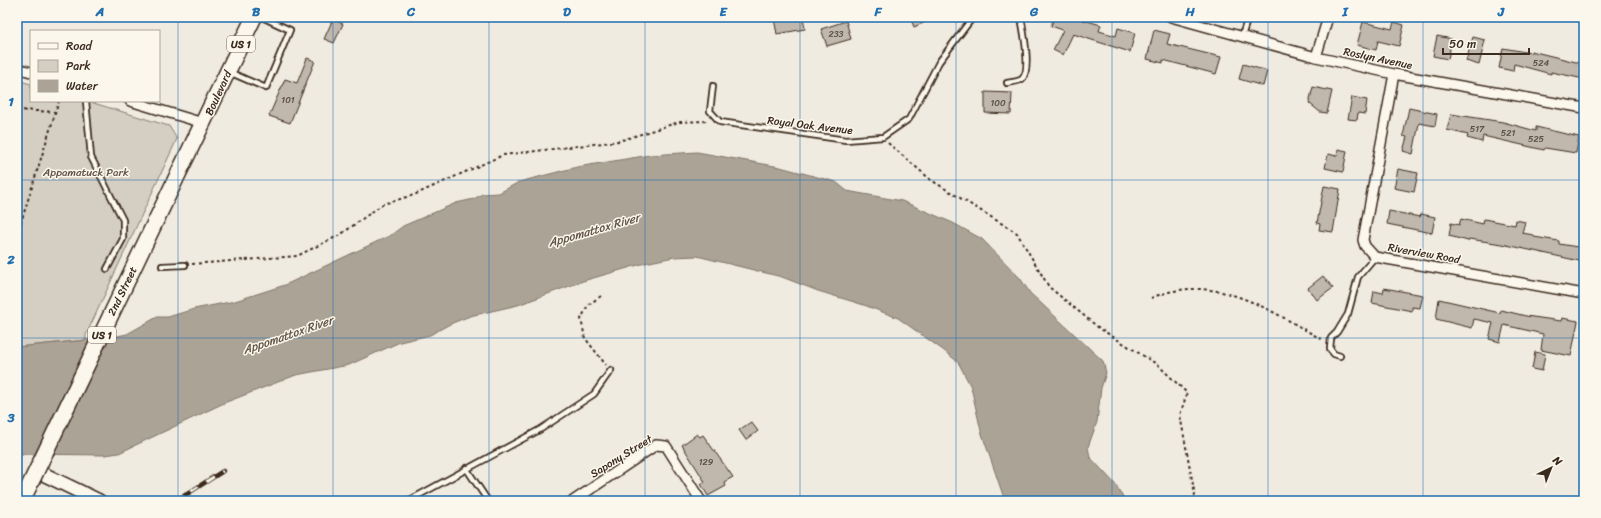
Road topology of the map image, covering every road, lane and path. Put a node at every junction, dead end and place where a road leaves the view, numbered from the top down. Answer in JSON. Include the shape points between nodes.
{"nodes":[{"id":1,"x":254,"y":17,"type":"edge"},
{"id":2,"x":262,"y":17,"type":"edge"},
{"id":3,"x":973,"y":17,"type":"edge"},
{"id":4,"x":1021,"y":17,"type":"edge"},
{"id":5,"x":1171,"y":17,"type":"edge"},
{"id":6,"x":1248,"y":17,"type":"edge"},
{"id":7,"x":1328,"y":17,"type":"edge"},
{"id":8,"x":1242,"y":36,"type":"junction"},
{"id":9,"x":1316,"y":57,"type":"junction"},
{"id":10,"x":17,"y":68,"type":"edge"},
{"id":11,"x":228,"y":71,"type":"junction"},
{"id":12,"x":30,"y":72,"type":"edge"},
{"id":13,"x":1394,"y":74,"type":"junction"},
{"id":14,"x":1007,"y":83,"type":"dead end"},
{"id":15,"x":713,"y":86,"type":"dead end"},
{"id":16,"x":60,"y":102,"type":"edge"},
{"id":17,"x":86,"y":102,"type":"edge"},
{"id":18,"x":133,"y":102,"type":"edge"},
{"id":19,"x":1584,"y":108,"type":"edge"},
{"id":20,"x":17,"y":110,"type":"edge"},
{"id":21,"x":56,"y":112,"type":"junction"},
{"id":22,"x":720,"y":122,"type":"junction"},
{"id":23,"x":203,"y":123,"type":"junction"},
{"id":24,"x":883,"y":137,"type":"junction"},
{"id":25,"x":181,"y":168,"type":"joint"},
{"id":26,"x":18,"y":231,"type":"edge"},
{"id":27,"x":17,"y":235,"type":"edge"},
{"id":28,"x":1375,"y":256,"type":"junction"},
{"id":29,"x":184,"y":265,"type":"joint"},
{"id":30,"x":162,"y":266,"type":"dead end"},
{"id":31,"x":107,"y":269,"type":"dead end"},
{"id":32,"x":1584,"y":294,"type":"edge"},
{"id":33,"x":600,"y":296,"type":"dead end"},
{"id":34,"x":1151,"y":298,"type":"dead end"},
{"id":35,"x":1329,"y":344,"type":"junction"},
{"id":36,"x":1340,"y":356,"type":"dead end"},
{"id":37,"x":611,"y":370,"type":"joint"},
{"id":38,"x":466,"y":468,"type":"junction"},
{"id":39,"x":36,"y":471,"type":"junction"},
{"id":40,"x":22,"y":501,"type":"edge"},
{"id":41,"x":100,"y":501,"type":"edge"},
{"id":42,"x":408,"y":501,"type":"edge"},
{"id":43,"x":488,"y":501,"type":"edge"},
{"id":44,"x":573,"y":501,"type":"edge"},
{"id":45,"x":701,"y":501,"type":"edge"},
{"id":46,"x":1196,"y":501,"type":"edge"}],
"edges":[{"from":1,"to":11,"type":"main road","name":"Boulevard","number":"US 1"},
{"from":2,"to":11,"type":"lane","via":[[290,30],[266,88]]},
{"from":3,"to":24,"type":"lane","via":[[939,62],[909,119]]},
{"from":4,"to":14,"type":"lane","via":[[1026,47],[1025,74],[1022,79]]},
{"from":5,"to":8,"type":"street","name":"Roslyn Avenue"},
{"from":6,"to":8,"type":"lane"},
{"from":7,"to":9,"type":"street"},
{"from":8,"to":9,"type":"street","name":"Roslyn Avenue"},
{"from":9,"to":13,"type":"street","name":"Roslyn Avenue"},
{"from":10,"to":12,"type":"street"},
{"from":11,"to":23,"type":"main road","name":"Boulevard","number":"US 1"},
{"from":13,"to":19,"type":"street","name":"Roslyn Avenue"},
{"from":13,"to":28,"type":"street","name":"Riverview Road","via":[[1363,240]]},
{"from":15,"to":22,"type":"lane","via":[[710,111]]},
{"from":16,"to":21,"type":"path"},
{"from":17,"to":31,"type":"lane","via":[[92,157],[123,220],[123,239]]},
{"from":18,"to":23,"type":"street"},
{"from":20,"to":21,"type":"path"},
{"from":21,"to":26,"type":"path"},
{"from":22,"to":24,"type":"lane","name":"Royal Oak Avenue","via":[[846,140]]},
{"from":22,"to":29,"type":"path","via":[[679,122],[619,141],[503,155],[414,196],[383,204],[340,235],[297,256]]},
{"from":23,"to":25,"type":"main road","name":"Boulevard","number":"US 1"},
{"from":24,"to":46,"type":"path","via":[[931,180],[1016,233],[1049,287],[1099,328],[1158,365],[1187,393],[1180,415]]},
{"from":25,"to":39,"type":"main road","name":"2nd Street","number":"US 1","bridge":true},
{"from":26,"to":27,"type":"path"},
{"from":28,"to":32,"type":"street","name":"Riverview Road"},
{"from":28,"to":35,"type":"lane","via":[[1358,277],[1348,314]]},
{"from":29,"to":30,"type":"lane"},
{"from":33,"to":37,"type":"path","via":[[588,305],[581,319],[585,338]]},
{"from":34,"to":35,"type":"path","via":[[1175,290],[1191,289],[1234,294],[1251,300]]},
{"from":35,"to":36,"type":"lane","via":[[1334,354]]},
{"from":37,"to":38,"type":"lane","via":[[594,394],[541,429]]},
{"from":38,"to":42,"type":"lane"},
{"from":38,"to":43,"type":"lane"},
{"from":39,"to":40,"type":"main road","name":"2nd Street","number":"US 1","bridge":true},
{"from":39,"to":41,"type":"street"},
{"from":44,"to":45,"type":"street","name":"Sapony Street","via":[[656,445],[666,446]]}]}
